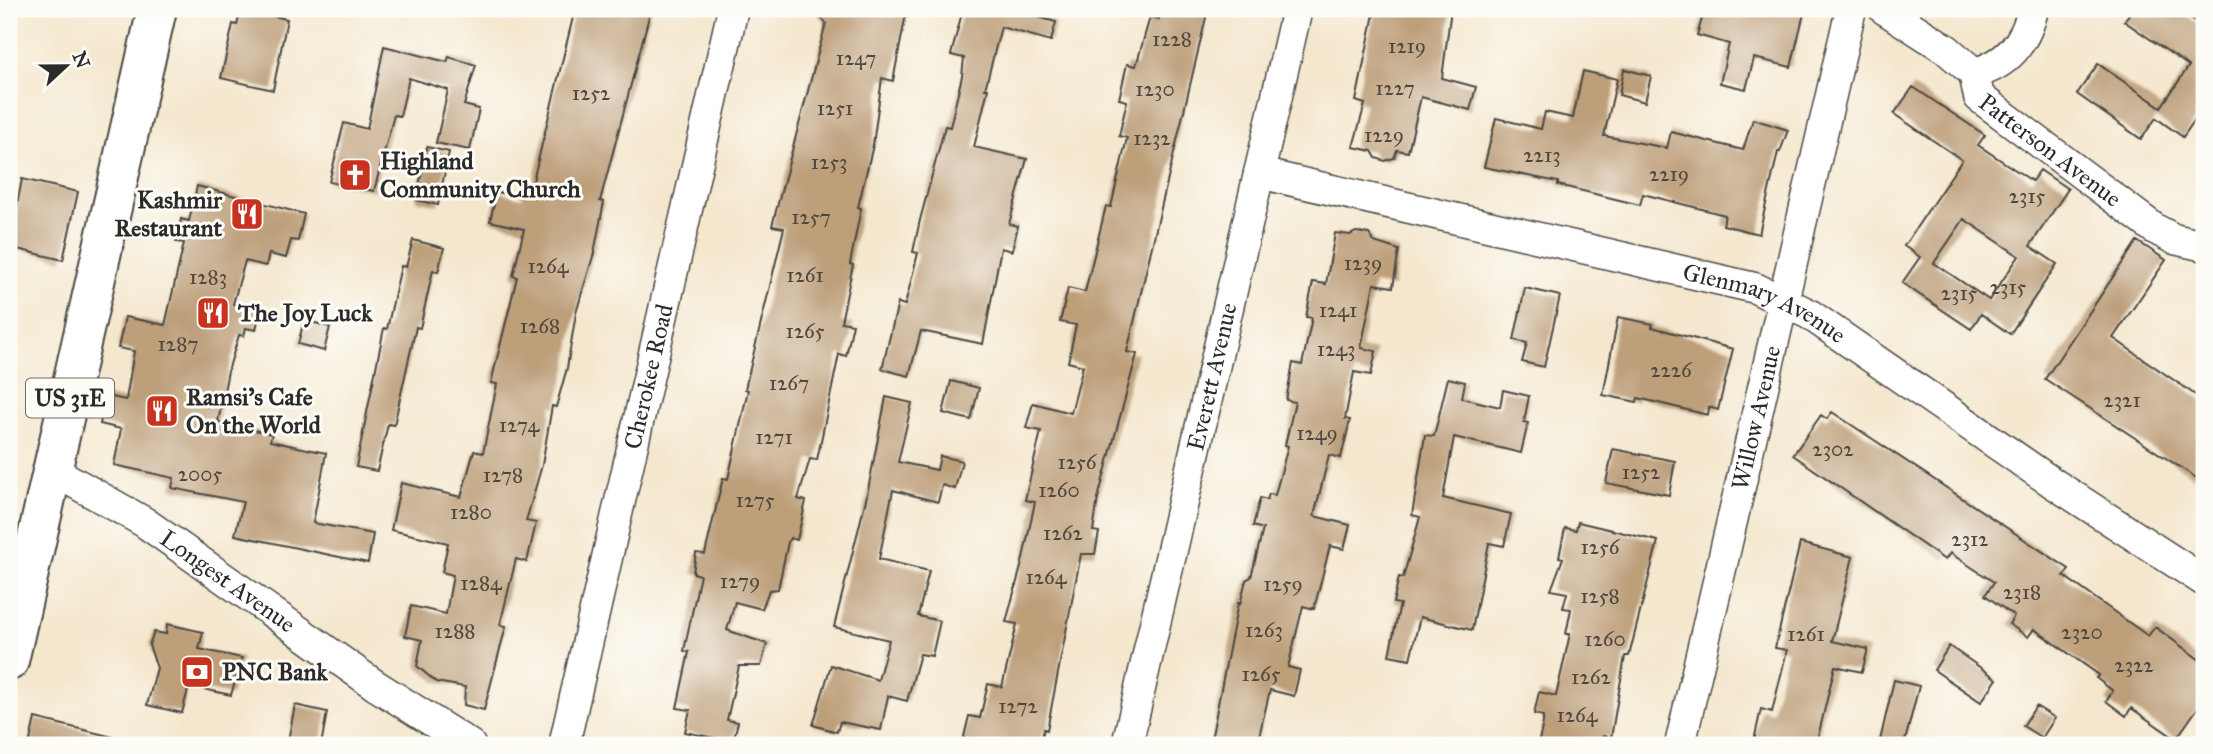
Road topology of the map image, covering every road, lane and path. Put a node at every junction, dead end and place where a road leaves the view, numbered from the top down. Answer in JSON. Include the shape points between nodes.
{"nodes":[{"id":1,"x":156,"y":9,"type":"edge"},
{"id":2,"x":733,"y":9,"type":"edge"},
{"id":3,"x":1297,"y":9,"type":"edge"},
{"id":4,"x":1851,"y":9,"type":"edge"},
{"id":5,"x":1884,"y":9,"type":"edge"},
{"id":6,"x":2033,"y":9,"type":"edge"},
{"id":7,"x":1974,"y":73,"type":"junction"},
{"id":8,"x":1259,"y":173,"type":"junction"},
{"id":9,"x":2204,"y":246,"type":"edge"},
{"id":10,"x":1783,"y":302,"type":"junction"},
{"id":11,"x":54,"y":471,"type":"junction"},
{"id":12,"x":2204,"y":580,"type":"edge"},
{"id":13,"x":17,"y":584,"type":"edge"},
{"id":14,"x":9,"y":661,"type":"edge"},
{"id":15,"x":470,"y":745,"type":"edge"},
{"id":16,"x":564,"y":745,"type":"edge"},
{"id":17,"x":1127,"y":745,"type":"edge"},
{"id":18,"x":1680,"y":745,"type":"edge"}],
"edges":[{"from":1,"to":11,"type":"main road","number":"US 31E"},
{"from":2,"to":16,"type":"street","name":"Cherokee Road"},
{"from":3,"to":8,"type":"street","name":"Everett Avenue"},
{"from":4,"to":10,"type":"street","name":"Willow Avenue"},
{"from":5,"to":7,"type":"street","name":"Patterson Avenue"},
{"from":6,"to":7,"type":"street","via":[[2012,55],[1993,69]]},
{"from":7,"to":9,"type":"street","name":"Patterson Avenue","via":[[1979,97],[2155,229]]},
{"from":8,"to":10,"type":"street","name":"Glenmary Avenue","via":[[1740,284]]},
{"from":8,"to":17,"type":"street","name":"Everett Avenue"},
{"from":10,"to":12,"type":"street","name":"Glenmary Avenue","via":[[1809,314],[2053,483]]},
{"from":10,"to":18,"type":"street","name":"Willow Avenue"},
{"from":11,"to":13,"type":"main road","number":"US 31E"},
{"from":11,"to":15,"type":"street","name":"Longest Avenue","via":[[144,522],[375,685]]},
{"from":13,"to":14,"type":"main road","number":"US 31E"}]}
